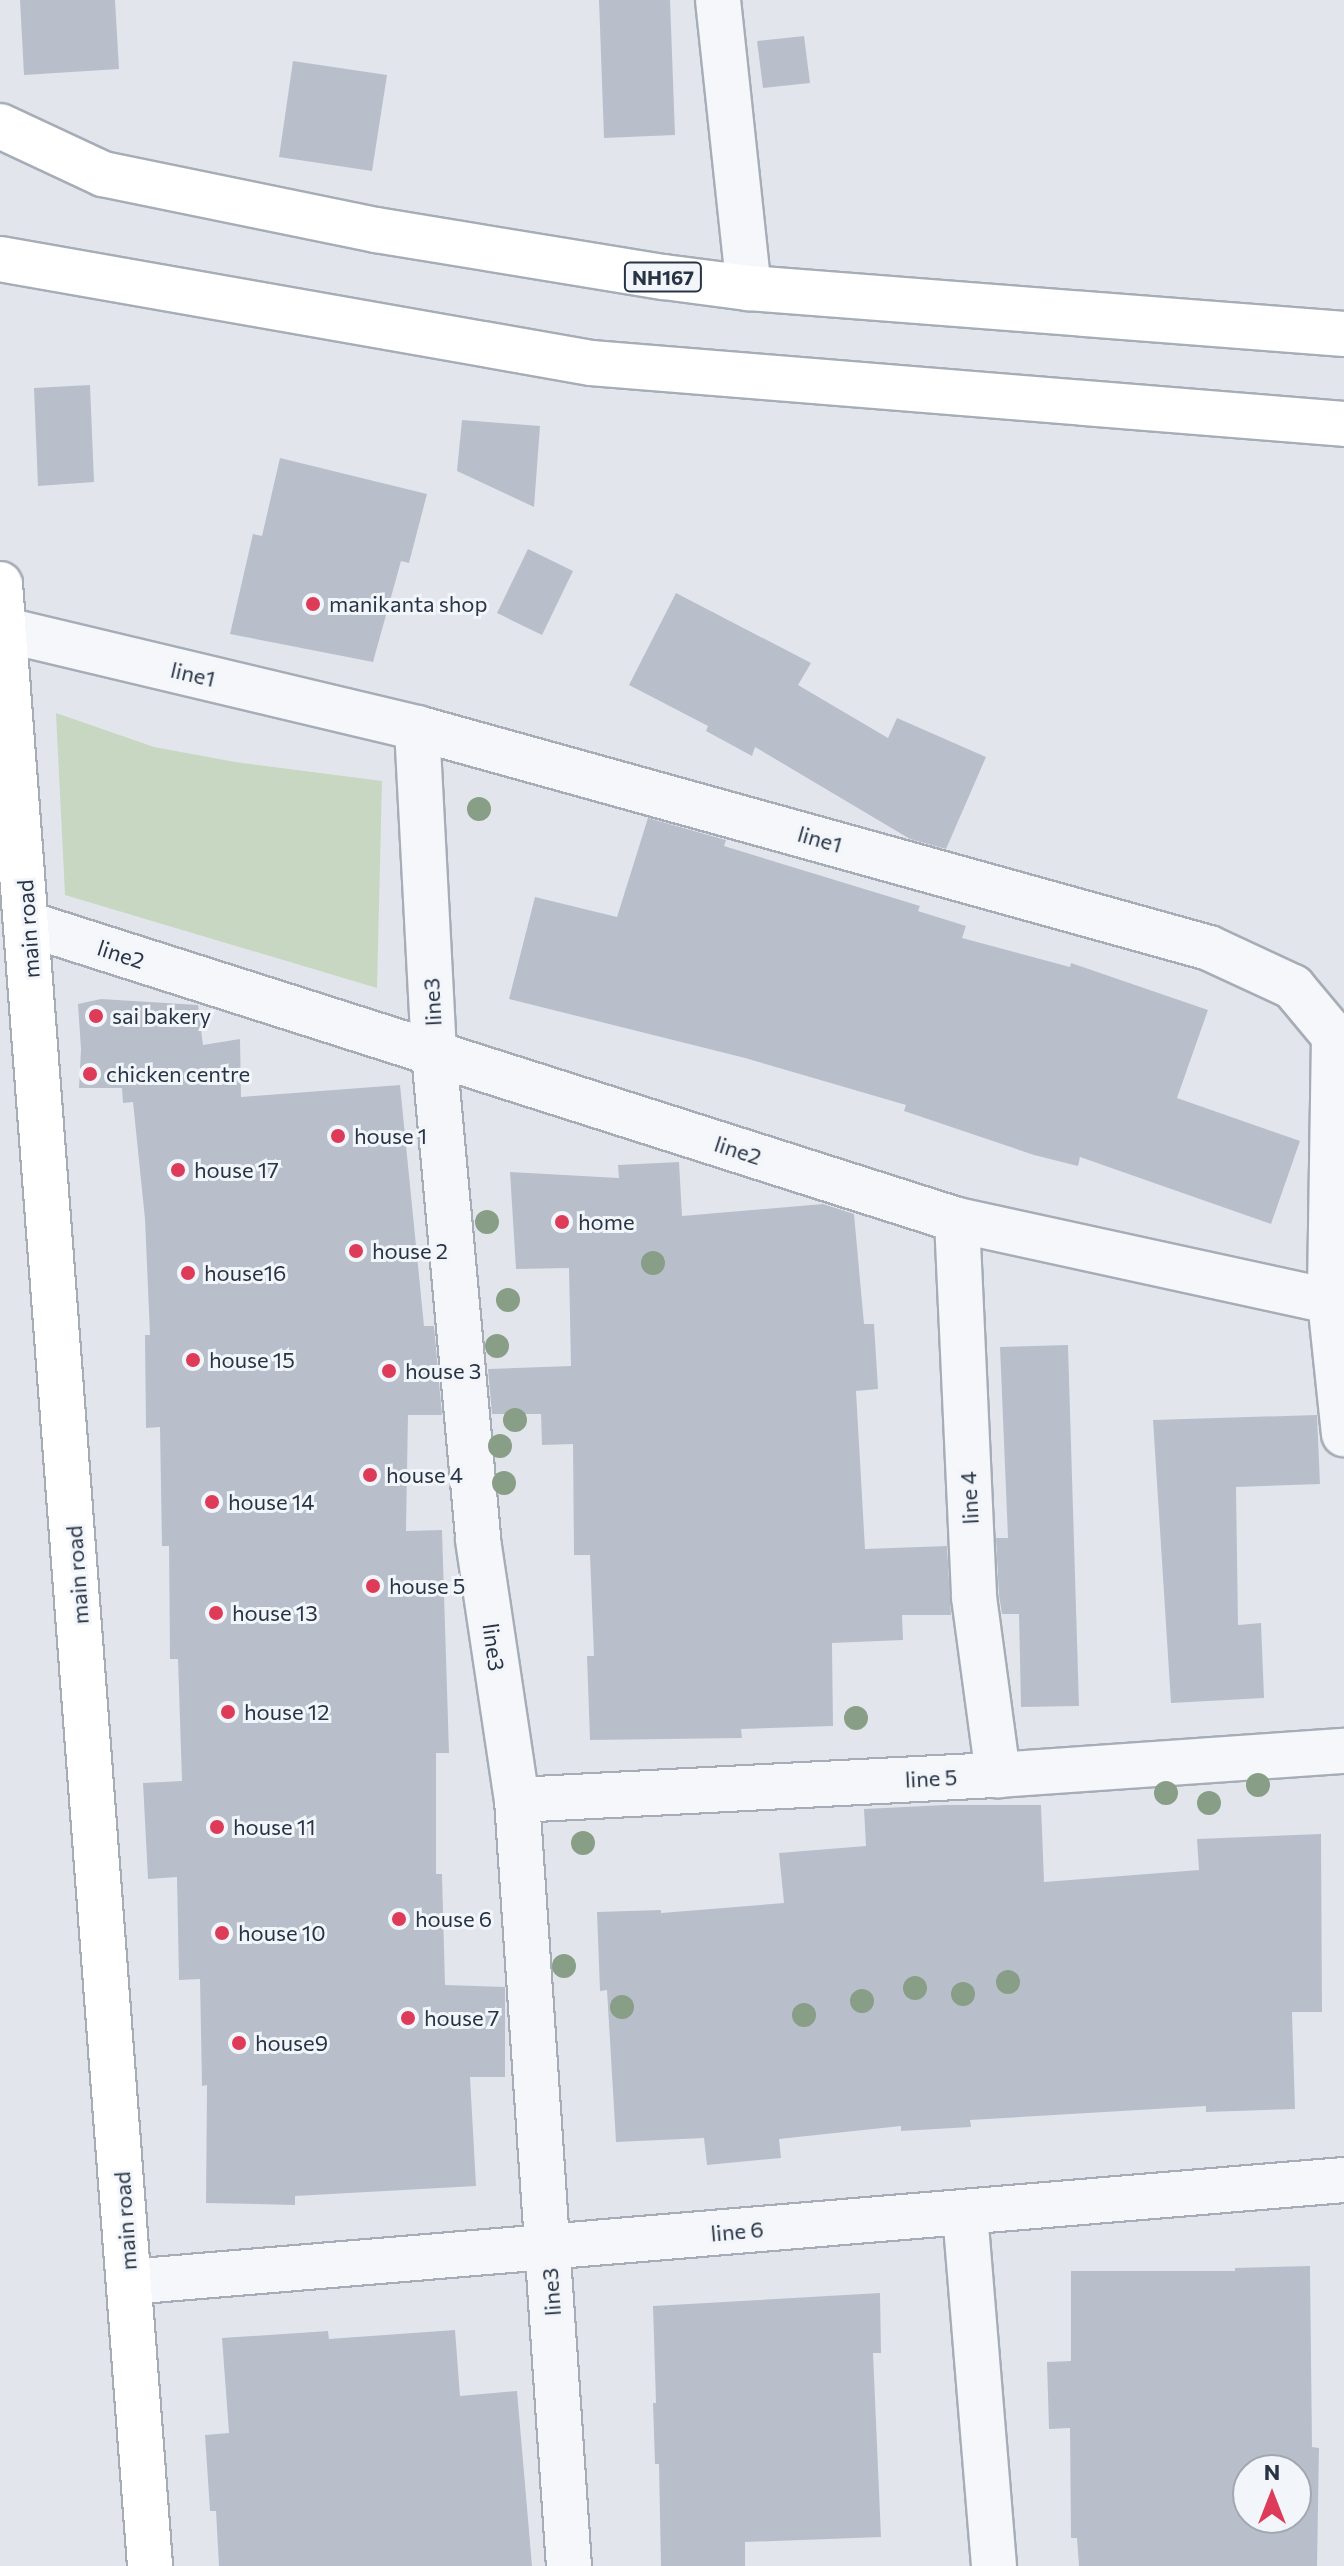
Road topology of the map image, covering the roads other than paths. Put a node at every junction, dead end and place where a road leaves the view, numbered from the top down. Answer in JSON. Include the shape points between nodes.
{"nodes":[{"id":1,"x":718,"y":0,"type":"edge"},
{"id":2,"x":0,"y":126,"type":"edge"},
{"id":3,"x":0,"y":259,"type":"edge"},
{"id":4,"x":749,"y":288,"type":"junction"},
{"id":5,"x":1344,"y":334,"type":"edge"},
{"id":6,"x":1344,"y":424,"type":"edge"},
{"id":7,"x":0,"y":584,"type":"edge"},
{"id":8,"x":6,"y":630,"type":"junction"},
{"id":9,"x":417,"y":728,"type":"junction"},
{"id":10,"x":28,"y":924,"type":"junction"},
{"id":11,"x":434,"y":1053,"type":"junction"},
{"id":12,"x":957,"y":1220,"type":"junction"},
{"id":13,"x":1337,"y":1303,"type":"edge"},
{"id":14,"x":1344,"y":1434,"type":"edge"},
{"id":15,"x":1344,"y":1751,"type":"edge"},
{"id":16,"x":998,"y":1775,"type":"junction"},
{"id":17,"x":517,"y":1800,"type":"junction"},
{"id":18,"x":1344,"y":2180,"type":"edge"},
{"id":19,"x":965,"y":2213,"type":"junction"},
{"id":20,"x":548,"y":2247,"type":"junction"},
{"id":21,"x":129,"y":2282,"type":"junction"},
{"id":22,"x":150,"y":2566,"type":"edge"},
{"id":23,"x":569,"y":2566,"type":"edge"},
{"id":24,"x":994,"y":2566,"type":"edge"}],
"edges":[{"from":1,"to":4,"type":"street"},
{"from":2,"to":4,"type":"main road","number":"NH167","via":[[103,174],[376,230]]},
{"from":3,"to":6,"type":"main road","via":[[591,363]]},
{"from":4,"to":5,"type":"main road","number":"NH167"},
{"from":7,"to":8,"type":"main road","name":"main road"},
{"from":8,"to":9,"type":"street","name":"line1"},
{"from":8,"to":10,"type":"main road","name":"main road"},
{"from":9,"to":11,"type":"street","name":"line3"},
{"from":9,"to":13,"type":"street","name":"line1","via":[[1209,948],[1293,987],[1334,1036]]},
{"from":10,"to":11,"type":"street","name":"line2"},
{"from":10,"to":21,"type":"main road","name":"main road"},
{"from":11,"to":12,"type":"street","name":"line2"},
{"from":11,"to":17,"type":"street","name":"line3","via":[[478,1540]]},
{"from":12,"to":13,"type":"street","name":"line2"},
{"from":12,"to":16,"type":"street","name":"line 4","via":[[974,1597]]},
{"from":13,"to":14,"type":"street"},
{"from":15,"to":16,"type":"street","name":"line 5"},
{"from":16,"to":17,"type":"street","name":"line 5"},
{"from":17,"to":20,"type":"street","name":"line3"},
{"from":18,"to":19,"type":"street","name":"line 6"},
{"from":19,"to":20,"type":"street","name":"line 6"},
{"from":19,"to":24,"type":"street"},
{"from":20,"to":21,"type":"street","name":"line 6"},
{"from":20,"to":23,"type":"street","name":"line3"},
{"from":21,"to":22,"type":"main road","name":"main road"}]}
